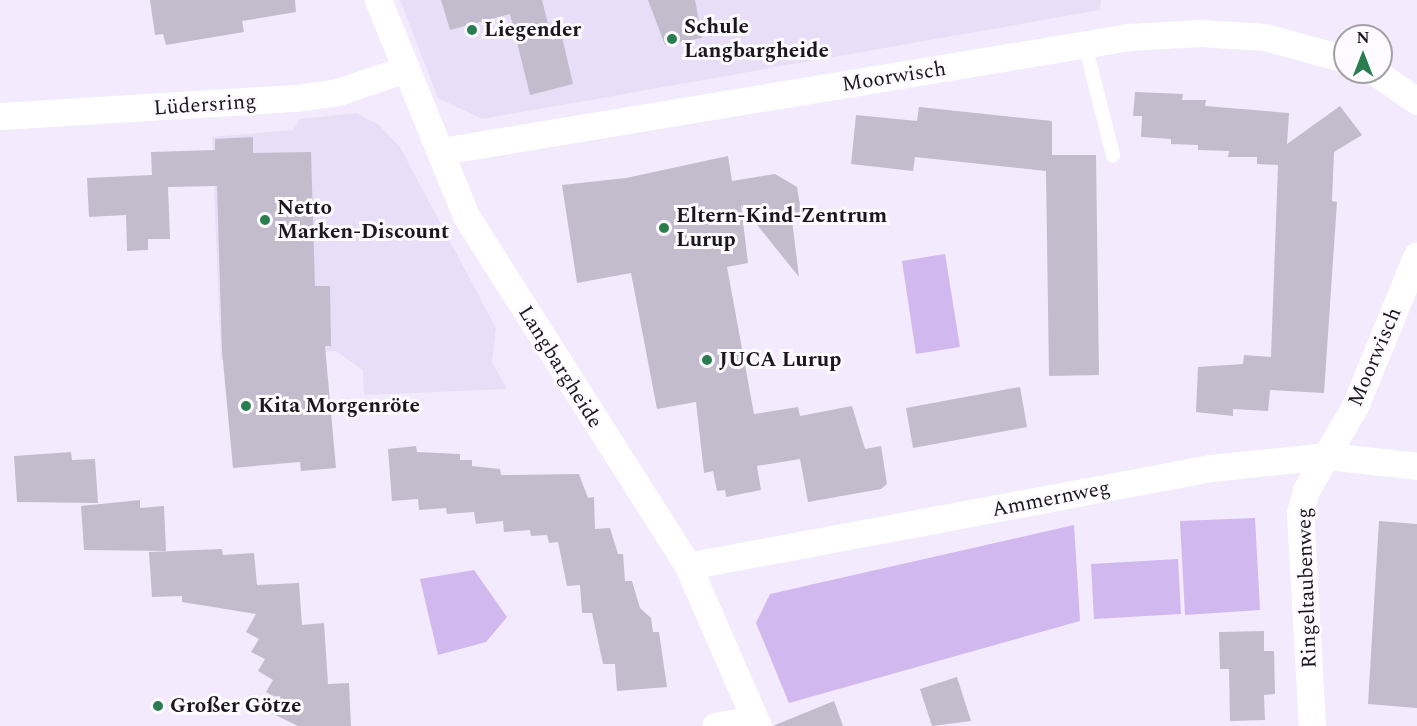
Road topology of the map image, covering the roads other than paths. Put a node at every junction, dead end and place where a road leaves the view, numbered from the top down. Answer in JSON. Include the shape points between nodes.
{"nodes":[{"id":1,"x":378,"y":0,"type":"edge"},
{"id":2,"x":1085,"y":45,"type":"junction"},
{"id":3,"x":1333,"y":56,"type":"edge"},
{"id":4,"x":405,"y":69,"type":"junction"},
{"id":5,"x":1392,"y":84,"type":"edge"},
{"id":6,"x":1417,"y":101,"type":"edge"},
{"id":7,"x":0,"y":116,"type":"edge"},
{"id":8,"x":442,"y":151,"type":"junction"},
{"id":9,"x":1113,"y":156,"type":"dead end"},
{"id":10,"x":1417,"y":255,"type":"edge"},
{"id":11,"x":1328,"y":456,"type":"junction"},
{"id":12,"x":1417,"y":466,"type":"edge"},
{"id":13,"x":688,"y":566,"type":"junction"},
{"id":14,"x":756,"y":722,"type":"edge"},
{"id":15,"x":715,"y":726,"type":"edge"},
{"id":16,"x":1312,"y":726,"type":"edge"}],
"edges":[{"from":1,"to":4,"type":"street","name":"Langbargheide"},
{"from":2,"to":3,"type":"street","name":"Moorwisch","via":[[1200,33],[1265,37]]},
{"from":2,"to":8,"type":"street","name":"Moorwisch"},
{"from":2,"to":9,"type":"lane"},
{"from":4,"to":7,"type":"street","name":"Lüdersring","via":[[338,92],[296,98]]},
{"from":4,"to":8,"type":"street","name":"Langbargheide"},
{"from":5,"to":6,"type":"street"},
{"from":8,"to":13,"type":"street","name":"Langbargheide","via":[[472,226]]},
{"from":10,"to":11,"type":"street","name":"Moorwisch","via":[[1355,406]]},
{"from":11,"to":12,"type":"street","name":"Ammernweg"},
{"from":11,"to":13,"type":"street","name":"Ammernweg","via":[[1210,468]]},
{"from":11,"to":16,"type":"street","name":"Ringeltaubenweg","via":[[1306,489],[1300,513]]},
{"from":13,"to":14,"type":"street","name":"Langbargheide"},
{"from":14,"to":15,"type":"street"}]}
